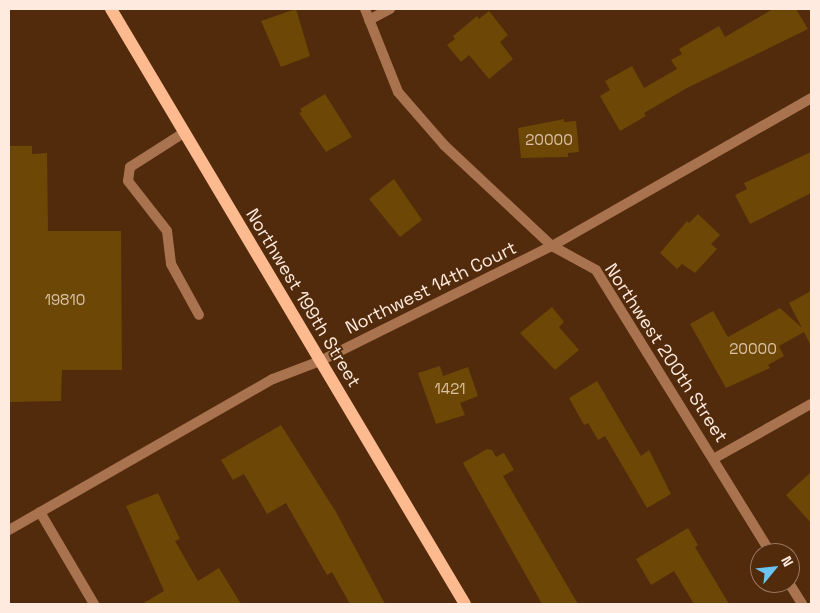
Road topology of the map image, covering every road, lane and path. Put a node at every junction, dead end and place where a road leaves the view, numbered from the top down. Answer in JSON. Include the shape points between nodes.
{"nodes":[{"id":1,"x":111,"y":9,"type":"edge"},
{"id":2,"x":365,"y":9,"type":"edge"},
{"id":3,"x":390,"y":9,"type":"edge"},
{"id":4,"x":370,"y":20,"type":"junction"},
{"id":5,"x":811,"y":98,"type":"edge"},
{"id":6,"x":184,"y":132,"type":"junction"},
{"id":7,"x":552,"y":246,"type":"junction"},
{"id":8,"x":199,"y":314,"type":"dead end"},
{"id":9,"x":320,"y":361,"type":"junction"},
{"id":10,"x":811,"y":404,"type":"edge"},
{"id":11,"x":715,"y":458,"type":"junction"},
{"id":12,"x":40,"y":512,"type":"junction"},
{"id":13,"x":9,"y":530,"type":"edge"},
{"id":14,"x":765,"y":543,"type":"edge"},
{"id":15,"x":795,"y":593,"type":"edge"},
{"id":16,"x":94,"y":604,"type":"edge"},
{"id":17,"x":465,"y":604,"type":"edge"},
{"id":18,"x":802,"y":604,"type":"edge"}],
"edges":[{"from":1,"to":6,"type":"main road","name":"Northwest 199th Street"},
{"from":2,"to":4,"type":"street","name":"Northwest 200th Street"},
{"from":3,"to":4,"type":"street"},
{"from":4,"to":7,"type":"street","name":"Northwest 200th Street","via":[[398,92],[444,145]]},
{"from":5,"to":7,"type":"street","name":"Northwest 14th Court"},
{"from":6,"to":8,"type":"street","via":[[130,167],[128,181],[167,231],[170,264]]},
{"from":6,"to":9,"type":"main road","name":"Northwest 199th Street"},
{"from":7,"to":9,"type":"street","name":"Northwest 14th Court"},
{"from":7,"to":11,"type":"street","name":"Northwest 200th Street","via":[[596,270]]},
{"from":9,"to":12,"type":"street","name":"Northwest 14th Court","via":[[273,379]]},
{"from":9,"to":17,"type":"main road","name":"Northwest 199th Street"},
{"from":10,"to":11,"type":"street"},
{"from":11,"to":14,"type":"street","name":"Northwest 200th Street"},
{"from":12,"to":13,"type":"street","name":"Northwest 14th Court"},
{"from":12,"to":16,"type":"street"},
{"from":15,"to":18,"type":"street"}]}
